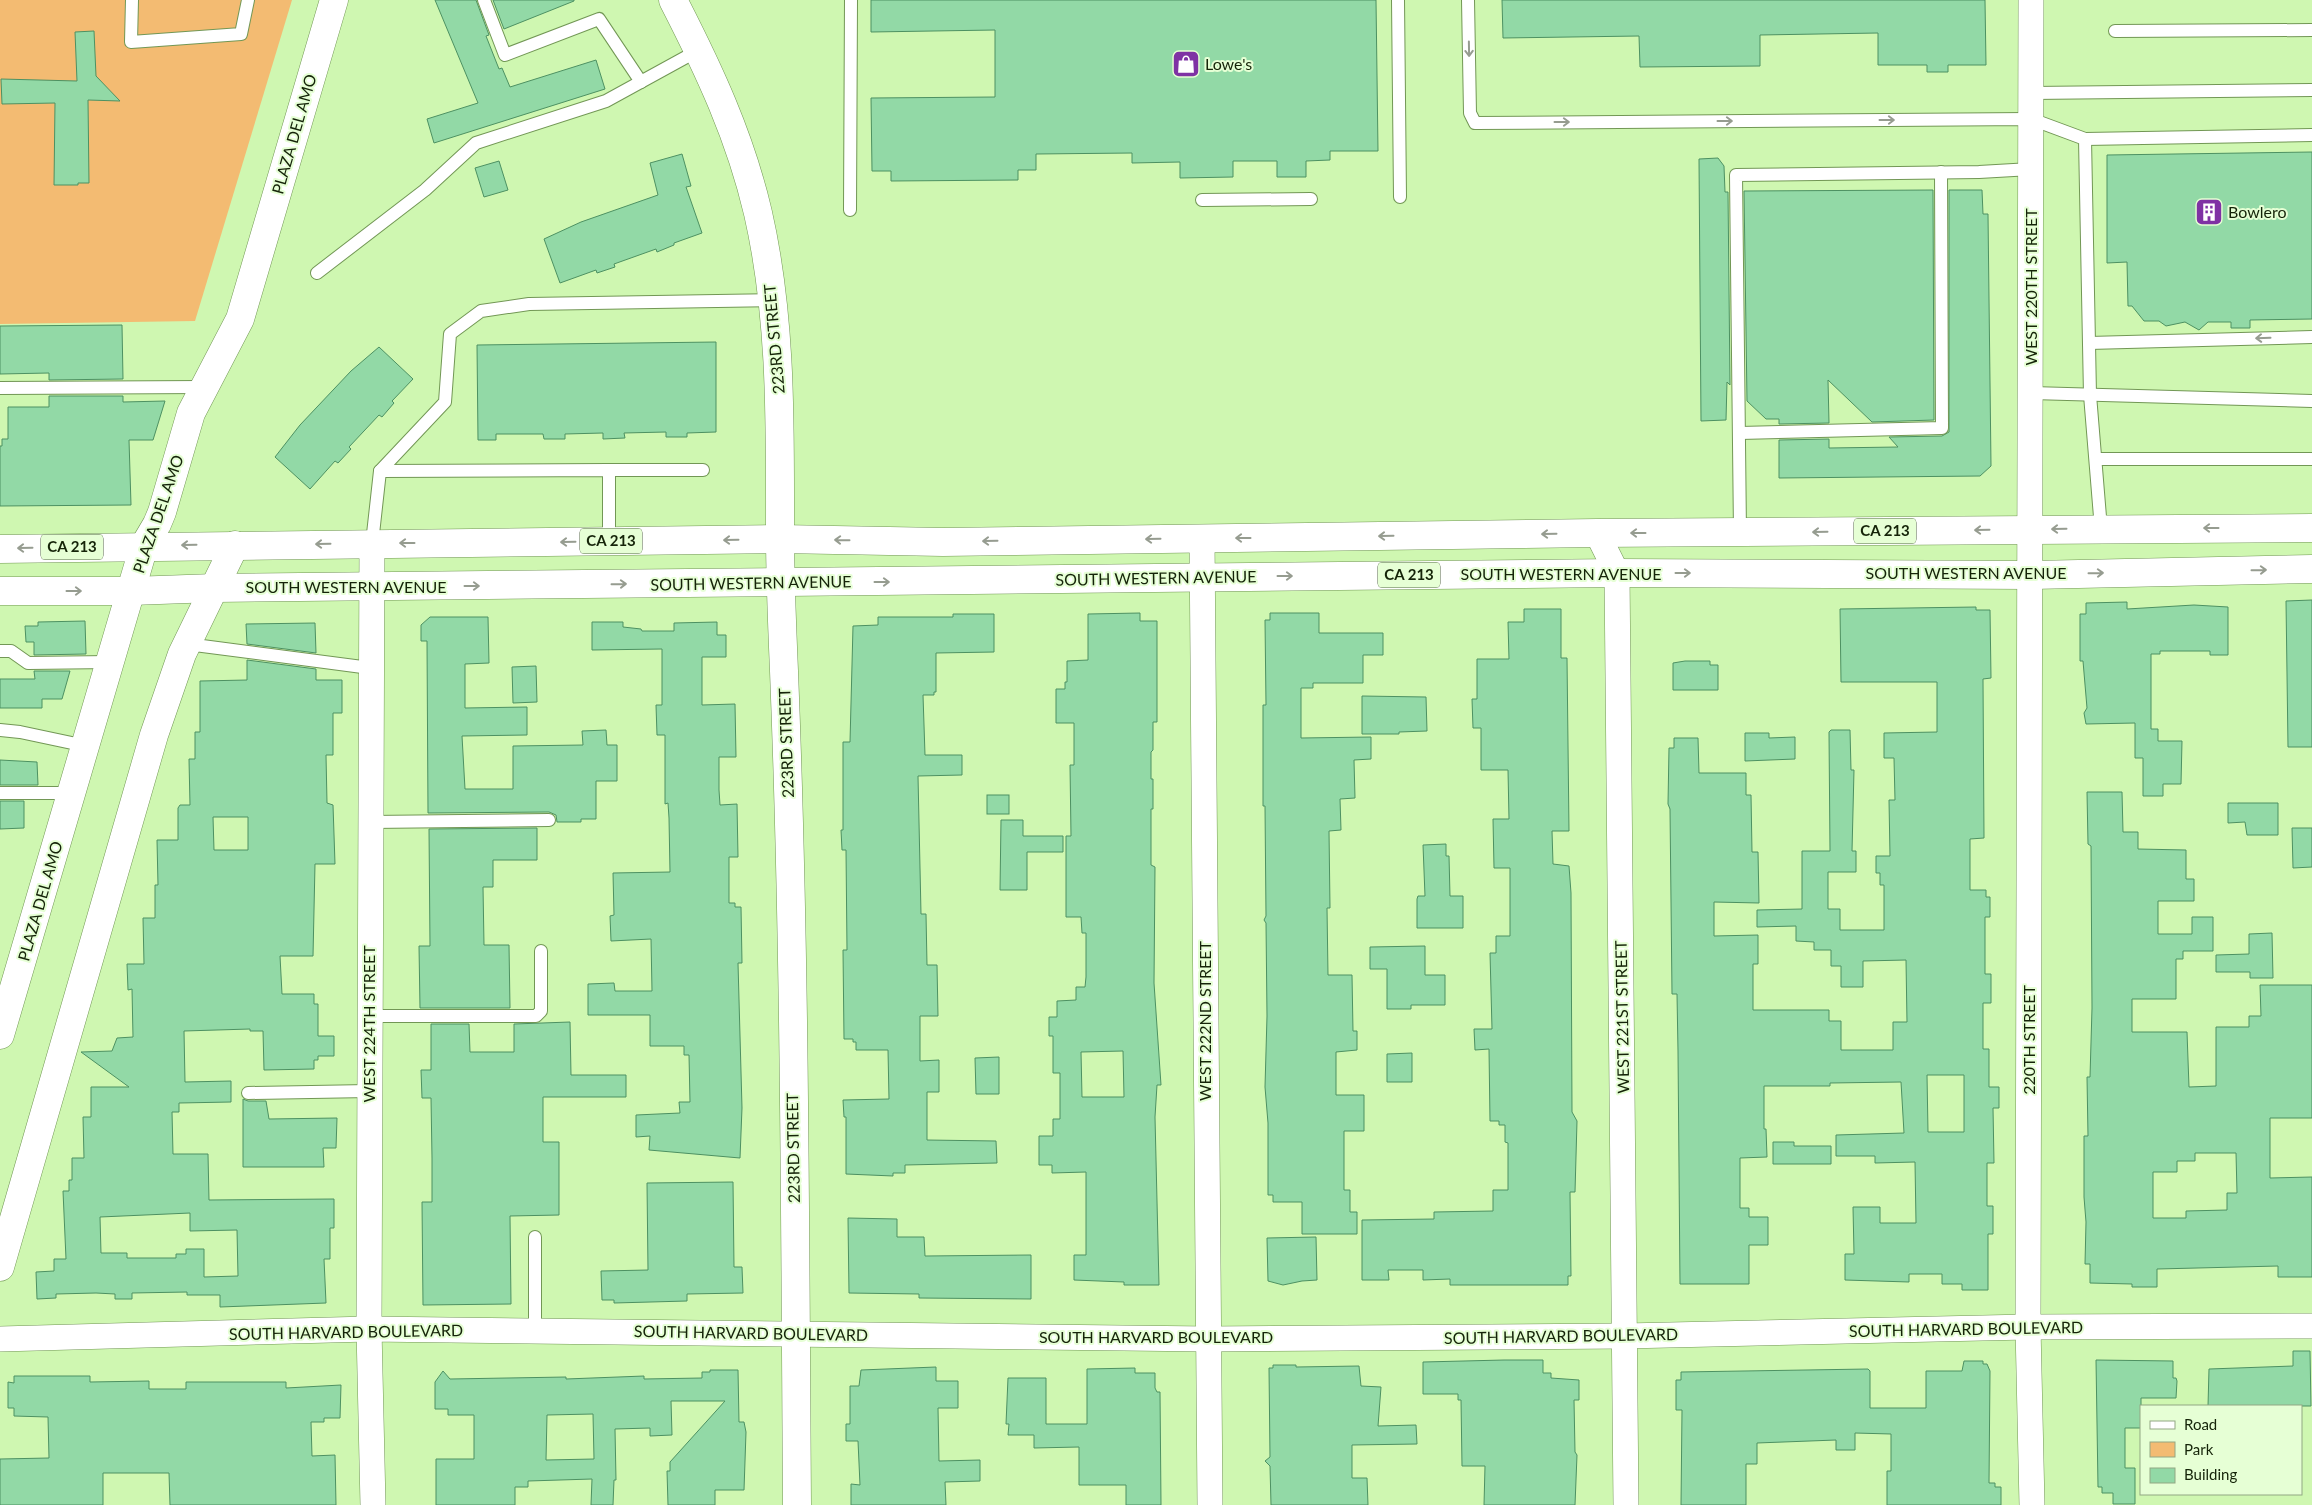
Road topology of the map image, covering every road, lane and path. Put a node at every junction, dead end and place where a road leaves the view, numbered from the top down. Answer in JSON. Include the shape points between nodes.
{"nodes":[{"id":1,"x":132,"y":0,"type":"edge"},
{"id":2,"x":248,"y":0,"type":"edge"},
{"id":3,"x":334,"y":0,"type":"edge"},
{"id":4,"x":484,"y":0,"type":"edge"},
{"id":5,"x":673,"y":0,"type":"edge"},
{"id":6,"x":852,"y":0,"type":"edge"},
{"id":7,"x":1398,"y":0,"type":"edge"},
{"id":8,"x":1468,"y":0,"type":"edge"},
{"id":9,"x":2031,"y":0,"type":"edge"},
{"id":10,"x":2312,"y":30,"type":"edge"},
{"id":11,"x":2115,"y":31,"type":"dead end"},
{"id":12,"x":699,"y":50,"type":"junction"},
{"id":13,"x":641,"y":82,"type":"junction"},
{"id":14,"x":2312,"y":90,"type":"edge"},
{"id":15,"x":2031,"y":93,"type":"junction"},
{"id":16,"x":2031,"y":119,"type":"junction"},
{"id":17,"x":2312,"y":135,"type":"edge"},
{"id":18,"x":2084,"y":139,"type":"junction"},
{"id":19,"x":2031,"y":169,"type":"junction"},
{"id":20,"x":1941,"y":172,"type":"junction"},
{"id":21,"x":1400,"y":197,"type":"dead end"},
{"id":22,"x":1311,"y":199,"type":"dead end"},
{"id":23,"x":1202,"y":200,"type":"dead end"},
{"id":24,"x":850,"y":210,"type":"dead end"},
{"id":25,"x":317,"y":273,"type":"dead end"},
{"id":26,"x":772,"y":300,"type":"junction"},
{"id":27,"x":2312,"y":336,"type":"edge"},
{"id":28,"x":2089,"y":342,"type":"junction"},
{"id":29,"x":206,"y":387,"type":"junction"},
{"id":30,"x":0,"y":388,"type":"edge"},
{"id":31,"x":2031,"y":393,"type":"junction"},
{"id":32,"x":2090,"y":395,"type":"junction"},
{"id":33,"x":2312,"y":401,"type":"edge"},
{"id":34,"x":1740,"y":433,"type":"junction"},
{"id":35,"x":2096,"y":459,"type":"junction"},
{"id":36,"x":2312,"y":459,"type":"edge"},
{"id":37,"x":609,"y":470,"type":"junction"},
{"id":38,"x":703,"y":470,"type":"dead end"},
{"id":39,"x":380,"y":471,"type":"junction"},
{"id":40,"x":2312,"y":528,"type":"edge"},
{"id":41,"x":2101,"y":529,"type":"junction"},
{"id":42,"x":2031,"y":530,"type":"junction"},
{"id":43,"x":1597,"y":533,"type":"junction"},
{"id":44,"x":1740,"y":533,"type":"junction"},
{"id":45,"x":1202,"y":538,"type":"junction"},
{"id":46,"x":780,"y":539,"type":"junction"},
{"id":47,"x":609,"y":541,"type":"junction"},
{"id":48,"x":372,"y":543,"type":"junction"},
{"id":49,"x":235,"y":545,"type":"junction"},
{"id":50,"x":144,"y":546,"type":"junction"},
{"id":51,"x":0,"y":549,"type":"edge"},
{"id":52,"x":2312,"y":569,"type":"edge"},
{"id":53,"x":1617,"y":573,"type":"junction"},
{"id":54,"x":2030,"y":575,"type":"junction"},
{"id":55,"x":1202,"y":577,"type":"junction"},
{"id":56,"x":780,"y":583,"type":"junction"},
{"id":57,"x":370,"y":586,"type":"junction"},
{"id":58,"x":215,"y":588,"type":"junction"},
{"id":59,"x":0,"y":591,"type":"edge"},
{"id":60,"x":131,"y":591,"type":"junction"},
{"id":61,"x":187,"y":644,"type":"junction"},
{"id":62,"x":0,"y":652,"type":"edge"},
{"id":63,"x":110,"y":662,"type":"junction"},
{"id":64,"x":370,"y":668,"type":"junction"},
{"id":65,"x":0,"y":730,"type":"edge"},
{"id":66,"x":86,"y":746,"type":"junction"},
{"id":67,"x":0,"y":793,"type":"edge"},
{"id":68,"x":72,"y":793,"type":"junction"},
{"id":69,"x":549,"y":820,"type":"dead end"},
{"id":70,"x":370,"y":822,"type":"junction"},
{"id":71,"x":541,"y":951,"type":"dead end"},
{"id":72,"x":369,"y":1016,"type":"junction"},
{"id":73,"x":0,"y":1035,"type":"edge"},
{"id":74,"x":369,"y":1091,"type":"junction"},
{"id":75,"x":248,"y":1093,"type":"dead end"},
{"id":76,"x":534,"y":1237,"type":"dead end"},
{"id":77,"x":0,"y":1267,"type":"edge"},
{"id":78,"x":2312,"y":1326,"type":"edge"},
{"id":79,"x":2028,"y":1327,"type":"junction"},
{"id":80,"x":368,"y":1329,"type":"junction"},
{"id":81,"x":534,"y":1331,"type":"junction"},
{"id":82,"x":796,"y":1333,"type":"junction"},
{"id":83,"x":1625,"y":1336,"type":"junction"},
{"id":84,"x":0,"y":1339,"type":"edge"},
{"id":85,"x":1208,"y":1339,"type":"junction"},
{"id":86,"x":373,"y":1505,"type":"edge"},
{"id":87,"x":797,"y":1505,"type":"edge"},
{"id":88,"x":1210,"y":1505,"type":"edge"},
{"id":89,"x":1626,"y":1505,"type":"edge"},
{"id":90,"x":2032,"y":1505,"type":"edge"}],
"edges":[{"from":1,"to":2,"type":"lane","via":[[131,42],[241,34]]},
{"from":3,"to":29,"type":"main road","name":"PLAZA DEL AMO","via":[[240,319]]},
{"from":4,"to":13,"type":"lane","via":[[505,55],[599,19]]},
{"from":5,"to":12,"type":"main road","name":"223RD STREET"},
{"from":6,"to":24,"type":"lane"},
{"from":7,"to":21,"type":"lane"},
{"from":8,"to":16,"type":"lane","one_way":true,"via":[[1470,113],[1475,123]]},
{"from":9,"to":15,"type":"street","name":"WEST 220TH STREET"},
{"from":10,"to":11,"type":"lane"},
{"from":12,"to":13,"type":"lane"},
{"from":12,"to":26,"type":"main road","name":"223RD STREET","via":[[736,138],[754,200]]},
{"from":13,"to":25,"type":"lane","via":[[606,101],[476,143],[425,190]]},
{"from":14,"to":15,"type":"lane"},
{"from":15,"to":16,"type":"street","name":"WEST 220TH STREET"},
{"from":16,"to":18,"type":"lane"},
{"from":16,"to":19,"type":"street","name":"WEST 220TH STREET"},
{"from":17,"to":18,"type":"lane"},
{"from":18,"to":28,"type":"lane"},
{"from":19,"to":20,"type":"lane"},
{"from":19,"to":31,"type":"street","name":"WEST 220TH STREET"},
{"from":20,"to":34,"type":"lane","via":[[1942,428]]},
{"from":20,"to":34,"type":"lane","via":[[1736,174]]},
{"from":22,"to":23,"type":"lane"},
{"from":26,"to":39,"type":"lane","via":[[530,304],[481,311],[450,334],[445,402]]},
{"from":26,"to":46,"type":"main road","name":"223RD STREET","via":[[780,398]]},
{"from":27,"to":28,"type":"lane","one_way":true},
{"from":28,"to":32,"type":"lane"},
{"from":29,"to":30,"type":"lane"},
{"from":29,"to":50,"type":"main road","name":"PLAZA DEL AMO","via":[[191,414],[157,524]]},
{"from":31,"to":32,"type":"lane"},
{"from":31,"to":42,"type":"street","name":"WEST 220TH STREET"},
{"from":32,"to":33,"type":"lane"},
{"from":32,"to":35,"type":"lane"},
{"from":34,"to":44,"type":"lane"},
{"from":35,"to":36,"type":"lane"},
{"from":35,"to":41,"type":"lane"},
{"from":37,"to":38,"type":"lane"},
{"from":37,"to":39,"type":"lane"},
{"from":37,"to":47,"type":"lane"},
{"from":39,"to":48,"type":"lane"},
{"from":40,"to":41,"type":"main road","number":"CA 213","one_way":true},
{"from":41,"to":42,"type":"main road","number":"CA 213","one_way":true},
{"from":42,"to":44,"type":"main road","number":"CA 213","one_way":true},
{"from":42,"to":54,"type":"street","name":"WEST 220TH STREET"},
{"from":44,"to":43,"type":"main road","number":"CA 213","one_way":true},
{"from":43,"to":45,"type":"main road","number":"CA 213","one_way":true},
{"from":43,"to":53,"type":"street","name":"WEST 221ST STREET"},
{"from":45,"to":46,"type":"main road","number":"CA 213","one_way":true,"via":[[943,542]]},
{"from":45,"to":55,"type":"street","name":"WEST 222ND STREET"},
{"from":46,"to":47,"type":"main road","number":"CA 213","one_way":true},
{"from":46,"to":56,"type":"main road","name":"223RD STREET"},
{"from":47,"to":48,"type":"main road","number":"CA 213","one_way":true},
{"from":48,"to":49,"type":"main road","number":"CA 213","one_way":true},
{"from":48,"to":57,"type":"street","name":"WEST 224TH STREET"},
{"from":49,"to":50,"type":"main road","number":"CA 213","one_way":true},
{"from":49,"to":58,"type":"main road"},
{"from":50,"to":51,"type":"main road","number":"CA 213","one_way":true},
{"from":50,"to":60,"type":"main road","name":"PLAZA DEL AMO"},
{"from":54,"to":52,"type":"main road","name":"SOUTH WESTERN AVENUE","number":"CA 213","one_way":true},
{"from":53,"to":54,"type":"main road","name":"SOUTH WESTERN AVENUE","number":"CA 213","one_way":true},
{"from":55,"to":53,"type":"main road","name":"SOUTH WESTERN AVENUE","number":"CA 213","one_way":true},
{"from":53,"to":83,"type":"street","name":"WEST 221ST STREET"},
{"from":54,"to":79,"type":"street","name":"220TH STREET"},
{"from":56,"to":55,"type":"main road","name":"SOUTH WESTERN AVENUE","number":"CA 213","one_way":true},
{"from":55,"to":85,"type":"street","name":"WEST 222ND STREET"},
{"from":57,"to":56,"type":"main road","name":"SOUTH WESTERN AVENUE","number":"CA 213","one_way":true},
{"from":56,"to":82,"type":"main road","name":"223RD STREET","via":[[788,770]]},
{"from":57,"to":58,"type":"main road","name":"SOUTH WESTERN AVENUE","number":"CA 213"},
{"from":57,"to":64,"type":"street","name":"WEST 224TH STREET"},
{"from":58,"to":60,"type":"main road","name":"SOUTH WESTERN AVENUE","number":"CA 213"},
{"from":58,"to":61,"type":"main road"},
{"from":59,"to":60,"type":"main road","name":"SOUTH WESTERN AVENUE","number":"CA 213","one_way":true},
{"from":60,"to":63,"type":"main road","name":"PLAZA DEL AMO"},
{"from":61,"to":64,"type":"lane"},
{"from":61,"to":77,"type":"main road","via":[[154,735]]},
{"from":62,"to":63,"type":"lane","via":[[11,652],[28,664]]},
{"from":63,"to":66,"type":"main road","name":"PLAZA DEL AMO"},
{"from":64,"to":70,"type":"street","name":"WEST 224TH STREET"},
{"from":65,"to":66,"type":"lane"},
{"from":66,"to":68,"type":"main road","name":"PLAZA DEL AMO"},
{"from":67,"to":68,"type":"lane"},
{"from":68,"to":73,"type":"main road","name":"PLAZA DEL AMO"},
{"from":69,"to":70,"type":"lane"},
{"from":70,"to":72,"type":"street","name":"WEST 224TH STREET"},
{"from":71,"to":72,"type":"lane","via":[[541,1011],[536,1016]]},
{"from":72,"to":74,"type":"street","name":"WEST 224TH STREET"},
{"from":74,"to":75,"type":"lane"},
{"from":74,"to":80,"type":"street","name":"WEST 224TH STREET"},
{"from":76,"to":81,"type":"lane"},
{"from":78,"to":79,"type":"street","name":"SOUTH HARVARD BOULEVARD"},
{"from":79,"to":83,"type":"street","name":"SOUTH HARVARD BOULEVARD"},
{"from":79,"to":90,"type":"street","name":"220TH STREET"},
{"from":80,"to":81,"type":"street","name":"SOUTH HARVARD BOULEVARD"},
{"from":80,"to":84,"type":"street","name":"SOUTH HARVARD BOULEVARD"},
{"from":80,"to":86,"type":"street","name":"WEST 224TH STREET"},
{"from":81,"to":82,"type":"street","name":"SOUTH HARVARD BOULEVARD"},
{"from":82,"to":85,"type":"street","name":"SOUTH HARVARD BOULEVARD"},
{"from":82,"to":87,"type":"main road","name":"223RD STREET"},
{"from":83,"to":85,"type":"street","name":"SOUTH HARVARD BOULEVARD"},
{"from":83,"to":89,"type":"street","name":"WEST 221ST STREET"},
{"from":85,"to":88,"type":"street","name":"WEST 222ND STREET"}]}
